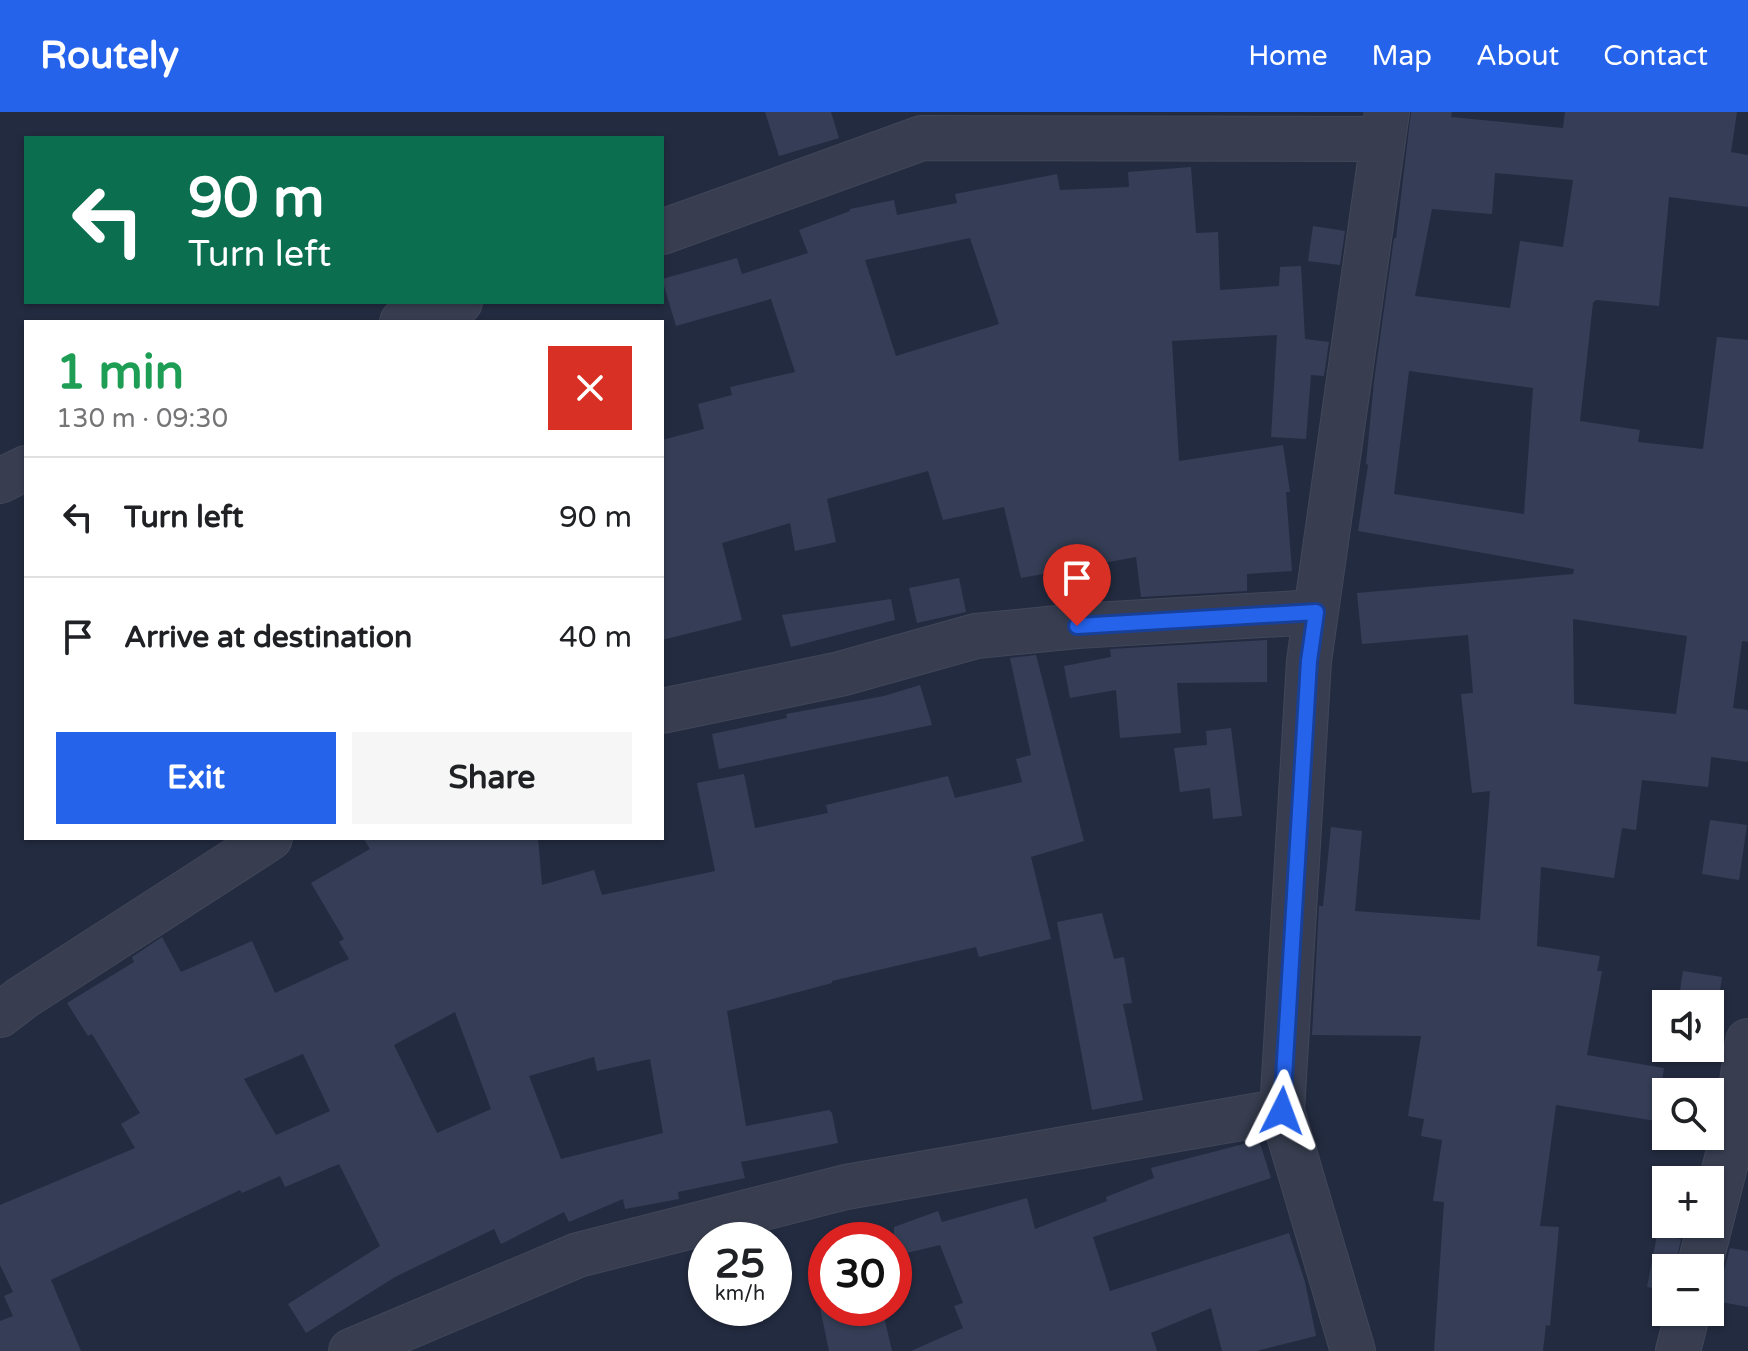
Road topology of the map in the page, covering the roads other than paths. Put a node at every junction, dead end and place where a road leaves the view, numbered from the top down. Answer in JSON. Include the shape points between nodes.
{"nodes":[{"id":1,"x":920,"y":125,"type":"edge"},
{"id":2,"x":1385,"y":126,"type":"edge"},
{"id":3,"x":664,"y":231,"type":"edge"},
{"id":4,"x":454,"y":304,"type":"edge"},
{"id":5,"x":408,"y":320,"type":"edge"},
{"id":6,"x":24,"y":469,"type":"edge"},
{"id":7,"x":0,"y":481,"type":"edge"},
{"id":8,"x":1316,"y":612,"type":"junction"},
{"id":9,"x":664,"y":711,"type":"edge"},
{"id":10,"x":267,"y":840,"type":"edge"},
{"id":11,"x":0,"y":1015,"type":"edge"},
{"id":12,"x":1748,"y":1041,"type":"edge"},
{"id":13,"x":1282,"y":1111,"type":"junction"},
{"id":14,"x":1703,"y":1254,"type":"edge"},
{"id":15,"x":1684,"y":1326,"type":"edge"},
{"id":16,"x":351,"y":1351,"type":"edge"},
{"id":17,"x":1353,"y":1351,"type":"edge"},
{"id":18,"x":1678,"y":1351,"type":"edge"}],
"edges":[{"from":1,"to":2,"type":"street"},
{"from":1,"to":3,"type":"street"},
{"from":2,"to":8,"type":"street"},
{"from":4,"to":5,"type":"street"},
{"from":6,"to":7,"type":"street"},
{"from":8,"to":9,"type":"street","via":[[976,636],[840,674]]},
{"from":8,"to":13,"type":"street"},
{"from":10,"to":11,"type":"street"},
{"from":12,"to":14,"type":"street","via":[[1736,1123]]},
{"from":13,"to":16,"type":"street","via":[[846,1187],[578,1255]]},
{"from":13,"to":17,"type":"street"},
{"from":15,"to":18,"type":"street"}]}
